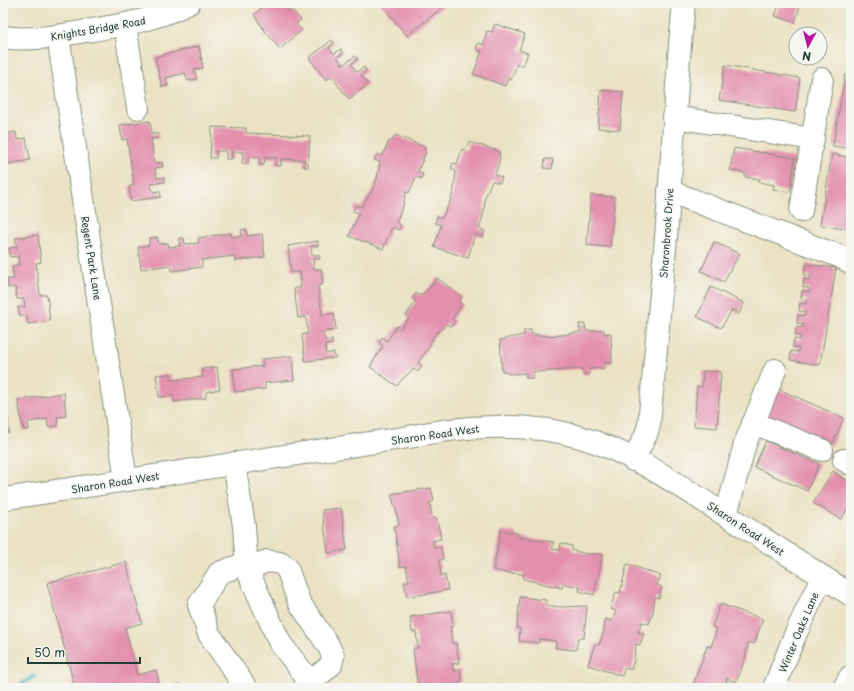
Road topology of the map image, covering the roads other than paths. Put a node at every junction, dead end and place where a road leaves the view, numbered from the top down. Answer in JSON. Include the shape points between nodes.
{"nodes":[{"id":1,"x":189,"y":3,"type":"edge"},
{"id":2,"x":684,"y":3,"type":"edge"},
{"id":3,"x":125,"y":25,"type":"junction"},
{"id":4,"x":58,"y":36,"type":"junction"},
{"id":5,"x":3,"y":37,"type":"edge"},
{"id":6,"x":822,"y":79,"type":"dead end"},
{"id":7,"x":138,"y":108,"type":"dead end"},
{"id":8,"x":674,"y":117,"type":"junction"},
{"id":9,"x":812,"y":139,"type":"junction"},
{"id":10,"x":669,"y":191,"type":"junction"},
{"id":11,"x":801,"y":211,"type":"dead end"},
{"id":12,"x":851,"y":263,"type":"edge"},
{"id":13,"x":775,"y":370,"type":"dead end"},
{"id":14,"x":753,"y":423,"type":"junction"},
{"id":15,"x":822,"y":450,"type":"dead end"},
{"id":16,"x":633,"y":460,"type":"junction"},
{"id":17,"x":234,"y":463,"type":"junction"},
{"id":18,"x":126,"y":480,"type":"junction"},
{"id":19,"x":3,"y":499,"type":"edge"},
{"id":20,"x":726,"y":515,"type":"junction"},
{"id":21,"x":247,"y":566,"type":"junction"},
{"id":22,"x":822,"y":576,"type":"junction"},
{"id":23,"x":851,"y":595,"type":"edge"},
{"id":24,"x":851,"y":677,"type":"edge"},
{"id":25,"x":310,"y":686,"type":"edge"},
{"id":26,"x":246,"y":688,"type":"edge"},
{"id":27,"x":774,"y":688,"type":"edge"},
{"id":28,"x":844,"y":688,"type":"edge"}],
"edges":[{"from":1,"to":3,"type":"street","name":"Knights Bridge Road","via":[[146,20]]},
{"from":2,"to":8,"type":"street","name":"Sharonbrook Drive"},
{"from":3,"to":4,"type":"street","name":"Knights Bridge Road"},
{"from":3,"to":7,"type":"street"},
{"from":4,"to":5,"type":"street","name":"Knights Bridge Road","via":[[28,39]]},
{"from":4,"to":18,"type":"street","name":"Regent Park Lane"},
{"from":6,"to":9,"type":"street"},
{"from":8,"to":9,"type":"street"},
{"from":8,"to":10,"type":"street","name":"Sharonbrook Drive"},
{"from":9,"to":11,"type":"street"},
{"from":10,"to":12,"type":"street"},
{"from":10,"to":16,"type":"street","name":"Sharonbrook Drive","via":[[649,425]]},
{"from":13,"to":14,"type":"street"},
{"from":14,"to":15,"type":"street"},
{"from":14,"to":20,"type":"street"},
{"from":16,"to":17,"type":"street","name":"Sharon Road West","via":[[608,446],[578,437],[525,428],[486,427],[429,432]]},
{"from":16,"to":20,"type":"street","name":"Sharon Road West","via":[[659,472]]},
{"from":17,"to":18,"type":"street","name":"Sharon Road West"},
{"from":17,"to":21,"type":"street","via":[[244,526]]},
{"from":18,"to":19,"type":"street","name":"Sharon Road West"},
{"from":20,"to":22,"type":"street","name":"Sharon Road West"},
{"from":21,"to":25,"type":"street","via":[[280,643]]},
{"from":21,"to":25,"type":"street","via":[[267,561],[280,563],[287,568],[299,602],[328,645],[333,656],[331,665]]},
{"from":21,"to":26,"type":"street","via":[[219,573],[198,605],[209,634]]},
{"from":22,"to":23,"type":"street","name":"Sharon Road West"},
{"from":22,"to":27,"type":"street","name":"Winter Oaks Lane"},
{"from":24,"to":28,"type":"street"}]}
